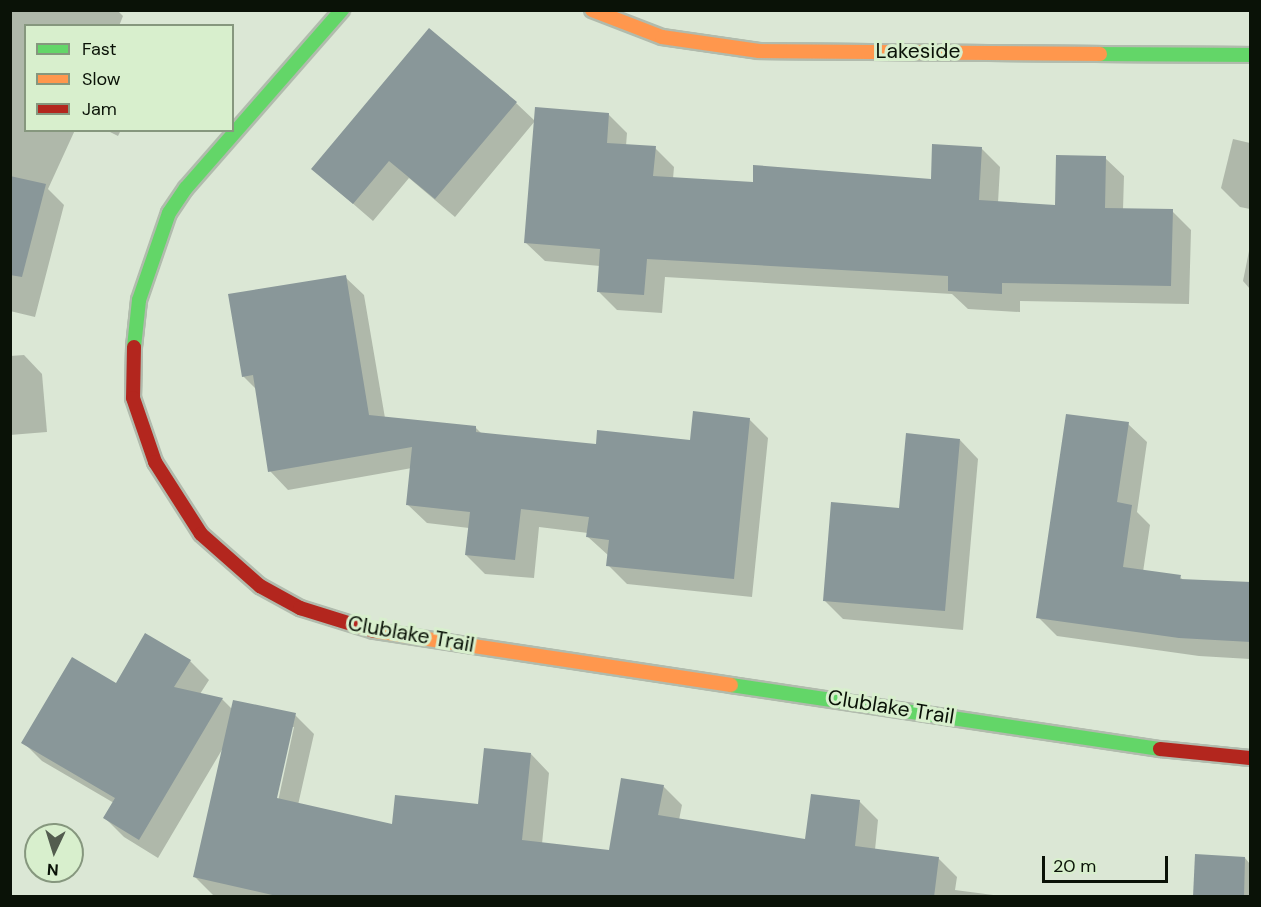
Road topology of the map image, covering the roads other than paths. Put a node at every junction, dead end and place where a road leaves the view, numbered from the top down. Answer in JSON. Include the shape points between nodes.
{"nodes":[{"id":1,"x":342,"y":10,"type":"edge"},
{"id":2,"x":592,"y":10,"type":"edge"},
{"id":3,"x":1251,"y":55,"type":"edge"},
{"id":4,"x":1251,"y":758,"type":"edge"}],
"edges":[{"from":1,"to":4,"type":"street","name":"Clublake Trail","via":[[186,188],[169,213],[139,300],[133,398],[155,462],[201,534],[260,586],[300,608],[374,631],[1201,755]]},
{"from":2,"to":3,"type":"street","name":"Lakeside","via":[[662,37],[759,51]]}]}
